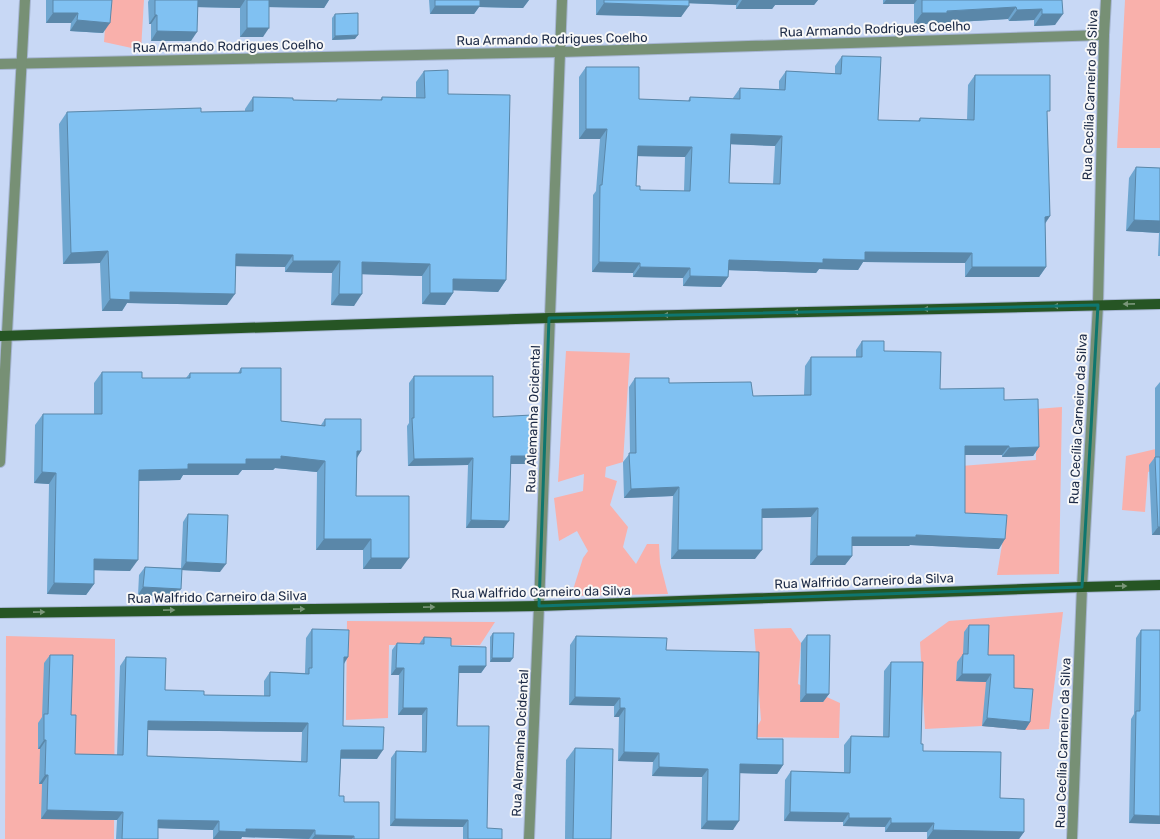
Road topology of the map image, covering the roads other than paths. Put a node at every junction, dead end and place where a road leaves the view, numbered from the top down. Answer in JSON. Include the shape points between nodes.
{"nodes":[{"id":1,"x":26,"y":0,"type":"edge"},
{"id":2,"x":562,"y":0,"type":"edge"},
{"id":3,"x":1106,"y":0,"type":"edge"},
{"id":4,"x":1104,"y":35,"type":"junction"},
{"id":5,"x":560,"y":52,"type":"junction"},
{"id":6,"x":21,"y":63,"type":"junction"},
{"id":7,"x":0,"y":64,"type":"edge"},
{"id":8,"x":1160,"y":304,"type":"edge"},
{"id":9,"x":1098,"y":305,"type":"junction"},
{"id":10,"x":549,"y":318,"type":"junction"},
{"id":11,"x":4,"y":336,"type":"edge"},
{"id":12,"x":0,"y":462,"type":"edge"},
{"id":13,"x":1160,"y":585,"type":"edge"},
{"id":14,"x":1082,"y":587,"type":"junction"},
{"id":15,"x":539,"y":606,"type":"junction"},
{"id":16,"x":0,"y":613,"type":"edge"},
{"id":17,"x":529,"y":839,"type":"edge"},
{"id":18,"x":1072,"y":839,"type":"edge"}],
"edges":[{"from":1,"to":6,"type":"street"},
{"from":2,"to":5,"type":"street","name":"Rua Alemanha Ocidental"},
{"from":3,"to":4,"type":"street","name":"Rua Cecília Carneiro da Silva"},
{"from":4,"to":5,"type":"street","name":"Rua Armando Rodrigues Coelho"},
{"from":4,"to":9,"type":"street","name":"Rua Cecília Carneiro da Silva"},
{"from":5,"to":6,"type":"street","name":"Rua Armando Rodrigues Coelho"},
{"from":5,"to":10,"type":"street","name":"Rua Alemanha Ocidental"},
{"from":6,"to":7,"type":"street","name":"Rua Armando Rodrigues Coelho"},
{"from":6,"to":11,"type":"street"},
{"from":8,"to":9,"type":"main road","one_way":true},
{"from":9,"to":10,"type":"main road","one_way":true},
{"from":9,"to":14,"type":"street","name":"Rua Cecília Carneiro da Silva"},
{"from":10,"to":11,"type":"main road"},
{"from":10,"to":15,"type":"street","name":"Rua Alemanha Ocidental"},
{"from":11,"to":12,"type":"street"},
{"from":14,"to":13,"type":"main road","name":"Rua Walfrido Carneiro da Silva","one_way":true},
{"from":14,"to":15,"type":"main road","name":"Rua Walfrido Carneiro da Silva"},
{"from":14,"to":18,"type":"street","name":"Rua Cecília Carneiro da Silva"},
{"from":16,"to":15,"type":"main road","name":"Rua Walfrido Carneiro da Silva","one_way":true},
{"from":15,"to":17,"type":"street","name":"Rua Alemanha Ocidental"}]}
